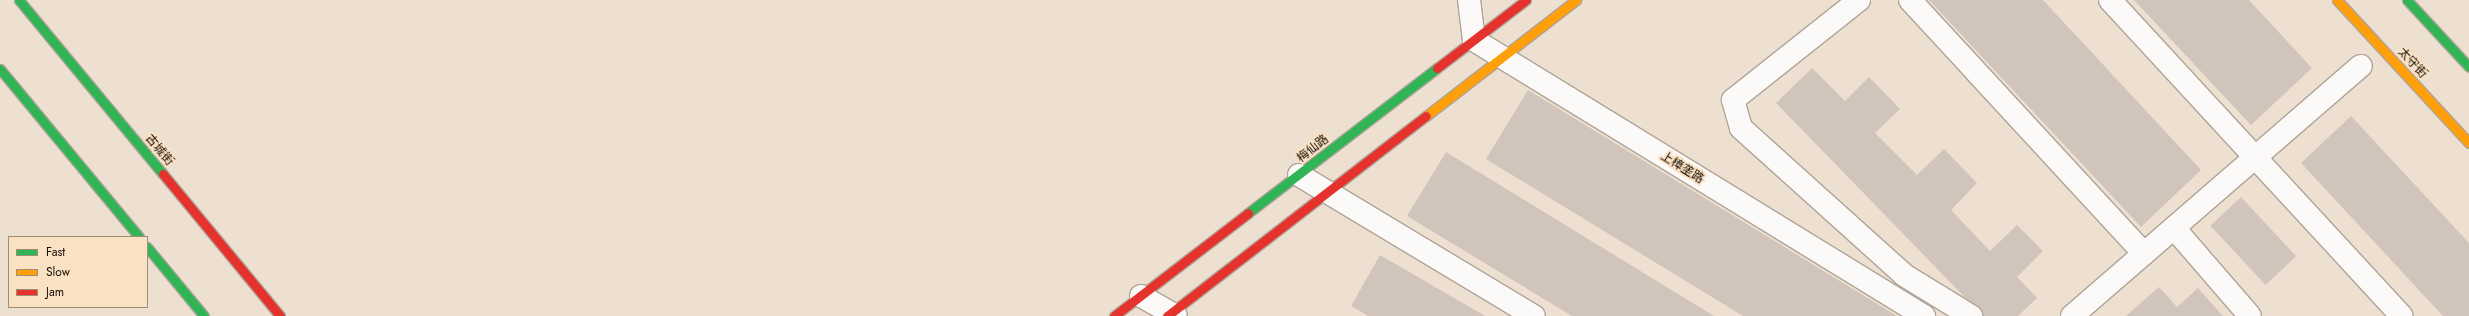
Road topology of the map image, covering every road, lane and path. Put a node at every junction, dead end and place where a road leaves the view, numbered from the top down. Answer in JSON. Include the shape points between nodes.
{"nodes":[{"id":1,"x":19,"y":0,"type":"edge"},
{"id":2,"x":1469,"y":0,"type":"edge"},
{"id":3,"x":1526,"y":0,"type":"edge"},
{"id":4,"x":1576,"y":0,"type":"edge"},
{"id":5,"x":1859,"y":0,"type":"edge"},
{"id":6,"x":1910,"y":0,"type":"edge"},
{"id":7,"x":2110,"y":0,"type":"edge"},
{"id":8,"x":2337,"y":0,"type":"edge"},
{"id":9,"x":2407,"y":0,"type":"edge"},
{"id":10,"x":1474,"y":40,"type":"junction"},
{"id":11,"x":1502,"y":57,"type":"junction"},
{"id":12,"x":2361,"y":66,"type":"dead end"},
{"id":13,"x":2469,"y":67,"type":"edge"},
{"id":14,"x":0,"y":69,"type":"edge"},
{"id":15,"x":2469,"y":143,"type":"edge"},
{"id":16,"x":2255,"y":157,"type":"junction"},
{"id":17,"x":1299,"y":175,"type":"junction"},
{"id":18,"x":1327,"y":192,"type":"junction"},
{"id":19,"x":2174,"y":228,"type":"junction"},
{"id":20,"x":138,"y":236,"type":"edge"},
{"id":21,"x":148,"y":248,"type":"edge"},
{"id":22,"x":2144,"y":254,"type":"junction"},
{"id":23,"x":1141,"y":296,"type":"junction"},
{"id":24,"x":1171,"y":315,"type":"edge"},
{"id":25,"x":204,"y":316,"type":"edge"},
{"id":26,"x":280,"y":316,"type":"edge"},
{"id":27,"x":1114,"y":316,"type":"edge"},
{"id":28,"x":1534,"y":316,"type":"edge"},
{"id":29,"x":1924,"y":316,"type":"edge"},
{"id":30,"x":1971,"y":316,"type":"edge"},
{"id":31,"x":2072,"y":316,"type":"edge"},
{"id":32,"x":2250,"y":316,"type":"edge"},
{"id":33,"x":2402,"y":316,"type":"edge"}],
"edges":[{"from":1,"to":26,"type":"street","name":"古城街"},
{"from":2,"to":10,"type":"street"},
{"from":3,"to":10,"type":"street","name":"梅仙路"},
{"from":4,"to":11,"type":"street"},
{"from":5,"to":30,"type":"street","via":[[1733,100],[1741,128],[1904,275]]},
{"from":6,"to":22,"type":"street"},
{"from":7,"to":16,"type":"street"},
{"from":8,"to":15,"type":"street","name":"太守街"},
{"from":9,"to":13,"type":"street"},
{"from":10,"to":11,"type":"street","name":"上樟垄路"},
{"from":10,"to":17,"type":"street","name":"梅仙路"},
{"from":11,"to":18,"type":"street"},
{"from":11,"to":29,"type":"street","name":"上樟垄路"},
{"from":12,"to":16,"type":"street"},
{"from":14,"to":20,"type":"street"},
{"from":16,"to":19,"type":"street"},
{"from":16,"to":33,"type":"street"},
{"from":17,"to":18,"type":"street"},
{"from":17,"to":23,"type":"street","name":"梅仙路"},
{"from":18,"to":24,"type":"street"},
{"from":18,"to":28,"type":"street"},
{"from":19,"to":22,"type":"street"},
{"from":19,"to":32,"type":"street"},
{"from":21,"to":25,"type":"street"},
{"from":22,"to":31,"type":"street"},
{"from":23,"to":24,"type":"street"},
{"from":23,"to":27,"type":"street","name":"梅仙路"}]}
